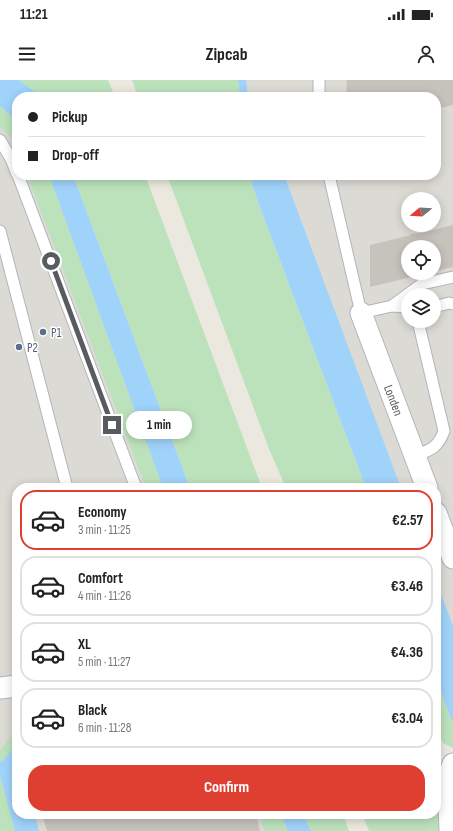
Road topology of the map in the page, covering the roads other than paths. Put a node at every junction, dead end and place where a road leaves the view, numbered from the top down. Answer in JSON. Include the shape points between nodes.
{"nodes":[{"id":1,"x":319,"y":80,"type":"edge"},
{"id":2,"x":320,"y":92,"type":"edge"},
{"id":3,"x":0,"y":140,"type":"edge"},
{"id":4,"x":12,"y":162,"type":"edge"},
{"id":5,"x":19,"y":180,"type":"edge"},
{"id":6,"x":330,"y":180,"type":"edge"},
{"id":7,"x":0,"y":231,"type":"edge"},
{"id":8,"x":453,"y":277,"type":"edge"},
{"id":9,"x":453,"y":304,"type":"edge"},
{"id":10,"x":441,"y":305,"type":"edge"},
{"id":11,"x":392,"y":306,"type":"junction"},
{"id":12,"x":401,"y":307,"type":"edge"},
{"id":13,"x":361,"y":313,"type":"junction"},
{"id":14,"x":420,"y":328,"type":"edge"},
{"id":15,"x":415,"y":456,"type":"junction"},
{"id":16,"x":66,"y":483,"type":"edge"},
{"id":17,"x":134,"y":483,"type":"edge"},
{"id":18,"x":425,"y":483,"type":"edge"},
{"id":19,"x":441,"y":526,"type":"edge"},
{"id":20,"x":453,"y":558,"type":"edge"},
{"id":21,"x":12,"y":687,"type":"edge"},
{"id":22,"x":0,"y":688,"type":"edge"},
{"id":23,"x":453,"y":764,"type":"edge"},
{"id":24,"x":450,"y":831,"type":"edge"}],
"edges":[{"from":1,"to":2,"type":"lane"},
{"from":3,"to":4,"type":"lane"},
{"from":5,"to":17,"type":"lane"},
{"from":6,"to":13,"type":"lane"},
{"from":7,"to":16,"type":"lane"},
{"from":8,"to":11,"type":"lane","via":[[422,284]]},
{"from":9,"to":10,"type":"lane"},
{"from":11,"to":12,"type":"lane"},
{"from":11,"to":13,"type":"lane"},
{"from":13,"to":15,"type":"street","name":"Londen"},
{"from":14,"to":15,"type":"lane","via":[[444,431],[433,449]]},
{"from":15,"to":18,"type":"street","name":"Londen"},
{"from":19,"to":20,"type":"street"},
{"from":21,"to":22,"type":"street"},
{"from":23,"to":24,"type":"street","via":[[448,778]]}]}
